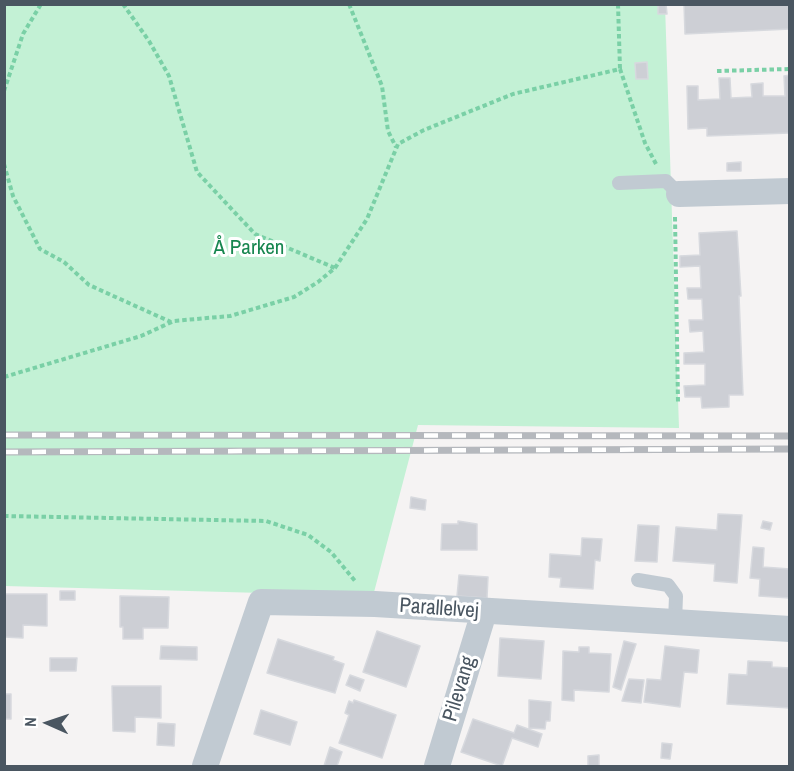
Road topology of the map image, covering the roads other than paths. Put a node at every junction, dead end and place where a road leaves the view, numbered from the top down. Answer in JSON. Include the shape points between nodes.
{"nodes":[{"id":1,"x":619,"y":183,"type":"dead end"},
{"id":2,"x":672,"y":187,"type":"joint"},
{"id":3,"x":789,"y":191,"type":"edge"},
{"id":4,"x":638,"y":580,"type":"dead end"},
{"id":5,"x":484,"y":612,"type":"junction"},
{"id":6,"x":675,"y":622,"type":"junction"},
{"id":7,"x":789,"y":628,"type":"edge"},
{"id":8,"x":206,"y":766,"type":"edge"},
{"id":9,"x":437,"y":766,"type":"edge"}],
"edges":[{"from":1,"to":2,"type":"lane"},
{"from":2,"to":3,"type":"street"},
{"from":4,"to":6,"type":"lane","via":[[668,585],[676,596]]},
{"from":5,"to":6,"type":"street","name":"Parallelvej"},
{"from":5,"to":8,"type":"street","name":"Parallelvej","via":[[375,604],[261,602]]},
{"from":5,"to":9,"type":"street","name":"Pilevang"},
{"from":6,"to":7,"type":"street","name":"Parallelvej"}]}
